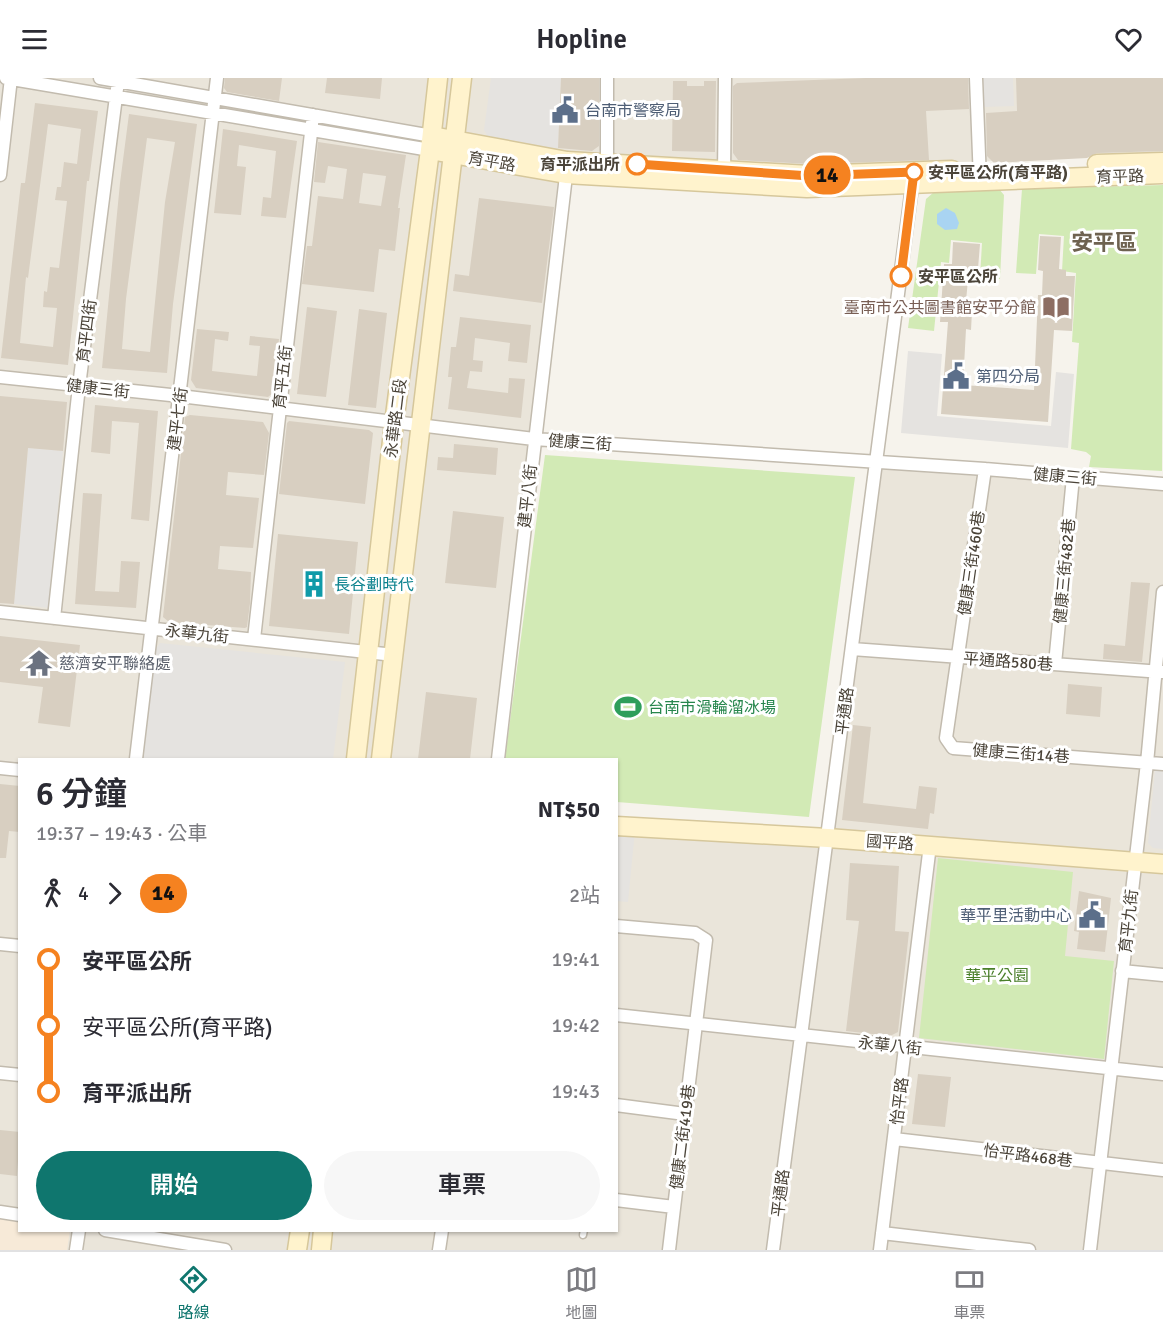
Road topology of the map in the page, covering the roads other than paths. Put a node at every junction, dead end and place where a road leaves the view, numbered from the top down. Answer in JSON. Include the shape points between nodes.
{"nodes":[{"id":1,"x":6,"y":78,"type":"edge"},
{"id":2,"x":11,"y":78,"type":"edge"},
{"id":3,"x":100,"y":78,"type":"edge"},
{"id":4,"x":217,"y":78,"type":"edge"},
{"id":5,"x":438,"y":78,"type":"edge"},
{"id":6,"x":462,"y":78,"type":"edge"},
{"id":7,"x":608,"y":78,"type":"edge"},
{"id":8,"x":725,"y":78,"type":"edge"},
{"id":9,"x":976,"y":78,"type":"edge"},
{"id":10,"x":118,"y":81,"type":"junction"},
{"id":11,"x":117,"y":96,"type":"junction"},
{"id":12,"x":215,"y":98,"type":"junction"},
{"id":13,"x":213,"y":113,"type":"junction"},
{"id":14,"x":313,"y":115,"type":"junction"},
{"id":15,"x":310,"y":129,"type":"junction"},
{"id":16,"x":431,"y":143,"type":"junction"},
{"id":17,"x":454,"y":148,"type":"junction"},
{"id":18,"x":1163,"y":162,"type":"edge"},
{"id":19,"x":567,"y":167,"type":"junction"},
{"id":20,"x":607,"y":169,"type":"junction"},
{"id":21,"x":1163,"y":174,"type":"edge"},
{"id":22,"x":0,"y":175,"type":"edge"},
{"id":23,"x":980,"y":175,"type":"junction"},
{"id":24,"x":724,"y":177,"type":"junction"},
{"id":25,"x":913,"y":178,"type":"junction"},
{"id":26,"x":0,"y":377,"type":"edge"},
{"id":27,"x":79,"y":386,"type":"junction"},
{"id":28,"x":180,"y":396,"type":"junction"},
{"id":29,"x":279,"y":408,"type":"junction"},
{"id":30,"x":394,"y":423,"type":"junction"},
{"id":31,"x":420,"y":426,"type":"junction"},
{"id":32,"x":534,"y":439,"type":"junction"},
{"id":33,"x":877,"y":462,"type":"junction"},
{"id":34,"x":985,"y":469,"type":"junction"},
{"id":35,"x":1073,"y":477,"type":"junction"},
{"id":36,"x":1163,"y":484,"type":"edge"},
{"id":37,"x":1163,"y":592,"type":"edge"},
{"id":38,"x":0,"y":612,"type":"edge"},
{"id":39,"x":54,"y":618,"type":"junction"},
{"id":40,"x":152,"y":629,"type":"junction"},
{"id":41,"x":254,"y":639,"type":"junction"},
{"id":42,"x":852,"y":649,"type":"junction"},
{"id":43,"x":368,"y":652,"type":"junction"},
{"id":44,"x":393,"y":655,"type":"junction"},
{"id":45,"x":957,"y":657,"type":"junction"},
{"id":46,"x":1055,"y":664,"type":"junction"},
{"id":47,"x":1159,"y":672,"type":"edge"},
{"id":48,"x":136,"y":758,"type":"edge"},
{"id":49,"x":356,"y":758,"type":"edge"},
{"id":50,"x":381,"y":758,"type":"edge"},
{"id":51,"x":498,"y":758,"type":"edge"},
{"id":52,"x":1146,"y":763,"type":"junction"},
{"id":53,"x":1163,"y":764,"type":"edge"},
{"id":54,"x":0,"y":768,"type":"edge"},
{"id":55,"x":18,"y":770,"type":"edge"},
{"id":56,"x":618,"y":825,"type":"edge"},
{"id":57,"x":828,"y":838,"type":"junction"},
{"id":58,"x":930,"y":845,"type":"junction"},
{"id":59,"x":1134,"y":862,"type":"junction"},
{"id":60,"x":1163,"y":864,"type":"edge"},
{"id":61,"x":618,"y":926,"type":"edge"},
{"id":62,"x":0,"y":944,"type":"edge"},
{"id":63,"x":18,"y":946,"type":"edge"},
{"id":64,"x":1122,"y":971,"type":"junction"},
{"id":65,"x":1163,"y":975,"type":"edge"},
{"id":66,"x":618,"y":1015,"type":"edge"},
{"id":67,"x":696,"y":1024,"type":"junction"},
{"id":68,"x":800,"y":1035,"type":"junction"},
{"id":69,"x":906,"y":1047,"type":"junction"},
{"id":70,"x":1111,"y":1068,"type":"junction"},
{"id":71,"x":0,"y":1073,"type":"edge"},
{"id":72,"x":1163,"y":1074,"type":"edge"},
{"id":73,"x":18,"y":1075,"type":"edge"},
{"id":74,"x":618,"y":1105,"type":"edge"},
{"id":75,"x":685,"y":1113,"type":"junction"},
{"id":76,"x":894,"y":1139,"type":"junction"},
{"id":77,"x":1100,"y":1163,"type":"junction"},
{"id":78,"x":1163,"y":1170,"type":"edge"},
{"id":79,"x":618,"y":1200,"type":"edge"},
{"id":80,"x":674,"y":1207,"type":"junction"},
{"id":81,"x":0,"y":1212,"type":"edge"},
{"id":82,"x":18,"y":1215,"type":"edge"},
{"id":83,"x":79,"y":1232,"type":"edge"},
{"id":84,"x":117,"y":1232,"type":"edge"},
{"id":85,"x":300,"y":1232,"type":"edge"},
{"id":86,"x":323,"y":1232,"type":"edge"},
{"id":87,"x":442,"y":1232,"type":"edge"},
{"id":88,"x":882,"y":1233,"type":"junction"},
{"id":89,"x":76,"y":1250,"type":"edge"},
{"id":90,"x":225,"y":1250,"type":"edge"},
{"id":91,"x":297,"y":1250,"type":"edge"},
{"id":92,"x":321,"y":1250,"type":"edge"},
{"id":93,"x":440,"y":1250,"type":"edge"},
{"id":94,"x":669,"y":1250,"type":"edge"},
{"id":95,"x":773,"y":1250,"type":"edge"},
{"id":96,"x":880,"y":1250,"type":"edge"},
{"id":97,"x":1029,"y":1250,"type":"edge"},
{"id":98,"x":1090,"y":1250,"type":"edge"}],
"edges":[{"from":1,"to":2,"type":"street","name":"育平路"},
{"from":2,"to":11,"type":"street","name":"育平路"},
{"from":2,"to":22,"type":"street"},
{"from":3,"to":10,"type":"street","name":"育平路"},
{"from":4,"to":12,"type":"street","name":"建平七街"},
{"from":5,"to":16,"type":"street","name":"永華路二段"},
{"from":6,"to":17,"type":"street","name":"永華路二段"},
{"from":7,"to":20,"type":"street"},
{"from":8,"to":24,"type":"street"},
{"from":9,"to":23,"type":"street"},
{"from":10,"to":11,"type":"street","name":"育平四街"},
{"from":10,"to":12,"type":"street","name":"育平路"},
{"from":11,"to":13,"type":"street","name":"育平路"},
{"from":11,"to":27,"type":"street","name":"育平四街"},
{"from":12,"to":13,"type":"street","name":"建平七街"},
{"from":12,"to":14,"type":"street","name":"育平路"},
{"from":13,"to":15,"type":"street","name":"育平路"},
{"from":13,"to":28,"type":"street","name":"建平七街"},
{"from":14,"to":15,"type":"street","name":"育平五街"},
{"from":14,"to":16,"type":"street","name":"育平路"},
{"from":15,"to":16,"type":"street","name":"育平路"},
{"from":15,"to":29,"type":"street","name":"育平五街"},
{"from":16,"to":17,"type":"street","name":"育平路"},
{"from":16,"to":30,"type":"street","name":"永華路二段"},
{"from":17,"to":19,"type":"street","name":"育平路"},
{"from":17,"to":31,"type":"street","name":"永華路二段"},
{"from":18,"to":23,"type":"street","name":"育平路"},
{"from":19,"to":20,"type":"street","name":"育平路"},
{"from":19,"to":32,"type":"street","name":"建平八街"},
{"from":20,"to":24,"type":"street","name":"育平路"},
{"from":21,"to":23,"type":"street","name":"育平路"},
{"from":23,"to":25,"type":"street","name":"育平路"},
{"from":24,"to":25,"type":"street","name":"育平路"},
{"from":25,"to":33,"type":"street","name":"平通路"},
{"from":26,"to":27,"type":"street","name":"健康三街"},
{"from":27,"to":28,"type":"street","name":"健康三街"},
{"from":27,"to":39,"type":"street","name":"育平四街"},
{"from":28,"to":29,"type":"street","name":"健康三街"},
{"from":28,"to":40,"type":"street","name":"建平七街"},
{"from":29,"to":30,"type":"street","name":"健康三街"},
{"from":29,"to":41,"type":"street","name":"育平五街"},
{"from":30,"to":31,"type":"street","name":"健康三街"},
{"from":30,"to":43,"type":"street","name":"永華路二段"},
{"from":31,"to":32,"type":"street","name":"健康三街"},
{"from":31,"to":44,"type":"street","name":"永華路二段"},
{"from":32,"to":33,"type":"street","name":"健康三街"},
{"from":32,"to":51,"type":"street","name":"建平八街"},
{"from":33,"to":34,"type":"street","name":"健康三街"},
{"from":33,"to":42,"type":"street","name":"平通路"},
{"from":34,"to":35,"type":"street","name":"健康三街"},
{"from":34,"to":45,"type":"street","name":"健康三街460巷"},
{"from":35,"to":36,"type":"street","name":"健康三街"},
{"from":35,"to":46,"type":"street","name":"健康三街482巷"},
{"from":37,"to":47,"type":"street","name":"育平九街"},
{"from":38,"to":39,"type":"street","name":"永華九街"},
{"from":39,"to":40,"type":"street","name":"永華九街"},
{"from":40,"to":41,"type":"street","name":"永華九街"},
{"from":40,"to":48,"type":"street","name":"建平七街"},
{"from":41,"to":43,"type":"street","name":"永華九街"},
{"from":42,"to":45,"type":"street","name":"平通路580巷"},
{"from":42,"to":57,"type":"street","name":"平通路"},
{"from":43,"to":44,"type":"street","name":"永華九街"},
{"from":43,"to":49,"type":"street","name":"永華路二段"},
{"from":44,"to":50,"type":"street","name":"永華路二段"},
{"from":45,"to":46,"type":"street","name":"平通路580巷"},
{"from":45,"to":52,"type":"street","name":"健康三街14巷","via":[[946,738],[953,748]]},
{"from":46,"to":47,"type":"street","name":"平通路580巷"},
{"from":47,"to":52,"type":"street","name":"育平九街"},
{"from":52,"to":53,"type":"street"},
{"from":52,"to":59,"type":"street","name":"育平九街"},
{"from":54,"to":55,"type":"street"},
{"from":56,"to":57,"type":"street","name":"國平路"},
{"from":57,"to":58,"type":"street","name":"國平路"},
{"from":57,"to":68,"type":"street","name":"平通路"},
{"from":58,"to":59,"type":"street","name":"國平路"},
{"from":58,"to":69,"type":"street","name":"怡平路"},
{"from":59,"to":60,"type":"street","name":"國平路"},
{"from":59,"to":64,"type":"street","name":"育平九街"},
{"from":61,"to":67,"type":"street","name":"健康二街419巷","via":[[695,933],[706,940]]},
{"from":62,"to":63,"type":"street"},
{"from":64,"to":65,"type":"street"},
{"from":64,"to":70,"type":"street","name":"育平九街"},
{"from":66,"to":67,"type":"street","name":"永華八街"},
{"from":67,"to":68,"type":"street","name":"永華八街"},
{"from":67,"to":75,"type":"street","name":"健康二街419巷"},
{"from":68,"to":69,"type":"street","name":"永華八街"},
{"from":68,"to":95,"type":"street","name":"平通路"},
{"from":69,"to":70,"type":"street","name":"永華八街"},
{"from":69,"to":76,"type":"street","name":"怡平路"},
{"from":70,"to":72,"type":"street","name":"永華八街"},
{"from":70,"to":77,"type":"street","name":"育平九街"},
{"from":71,"to":73,"type":"street"},
{"from":74,"to":75,"type":"street"},
{"from":75,"to":80,"type":"street","name":"健康二街419巷"},
{"from":76,"to":77,"type":"street","name":"怡平路468巷"},
{"from":76,"to":88,"type":"street","name":"怡平路"},
{"from":77,"to":78,"type":"street","name":"怡平路468巷"},
{"from":77,"to":98,"type":"street","name":"育平九街"},
{"from":79,"to":80,"type":"street"},
{"from":80,"to":94,"type":"street","name":"健康二街419巷"},
{"from":81,"to":82,"type":"street"},
{"from":83,"to":89,"type":"street"},
{"from":84,"to":90,"type":"street"},
{"from":85,"to":91,"type":"street"},
{"from":86,"to":92,"type":"street"},
{"from":87,"to":93,"type":"street"},
{"from":88,"to":96,"type":"street","name":"怡平路"},
{"from":88,"to":97,"type":"street"}]}
